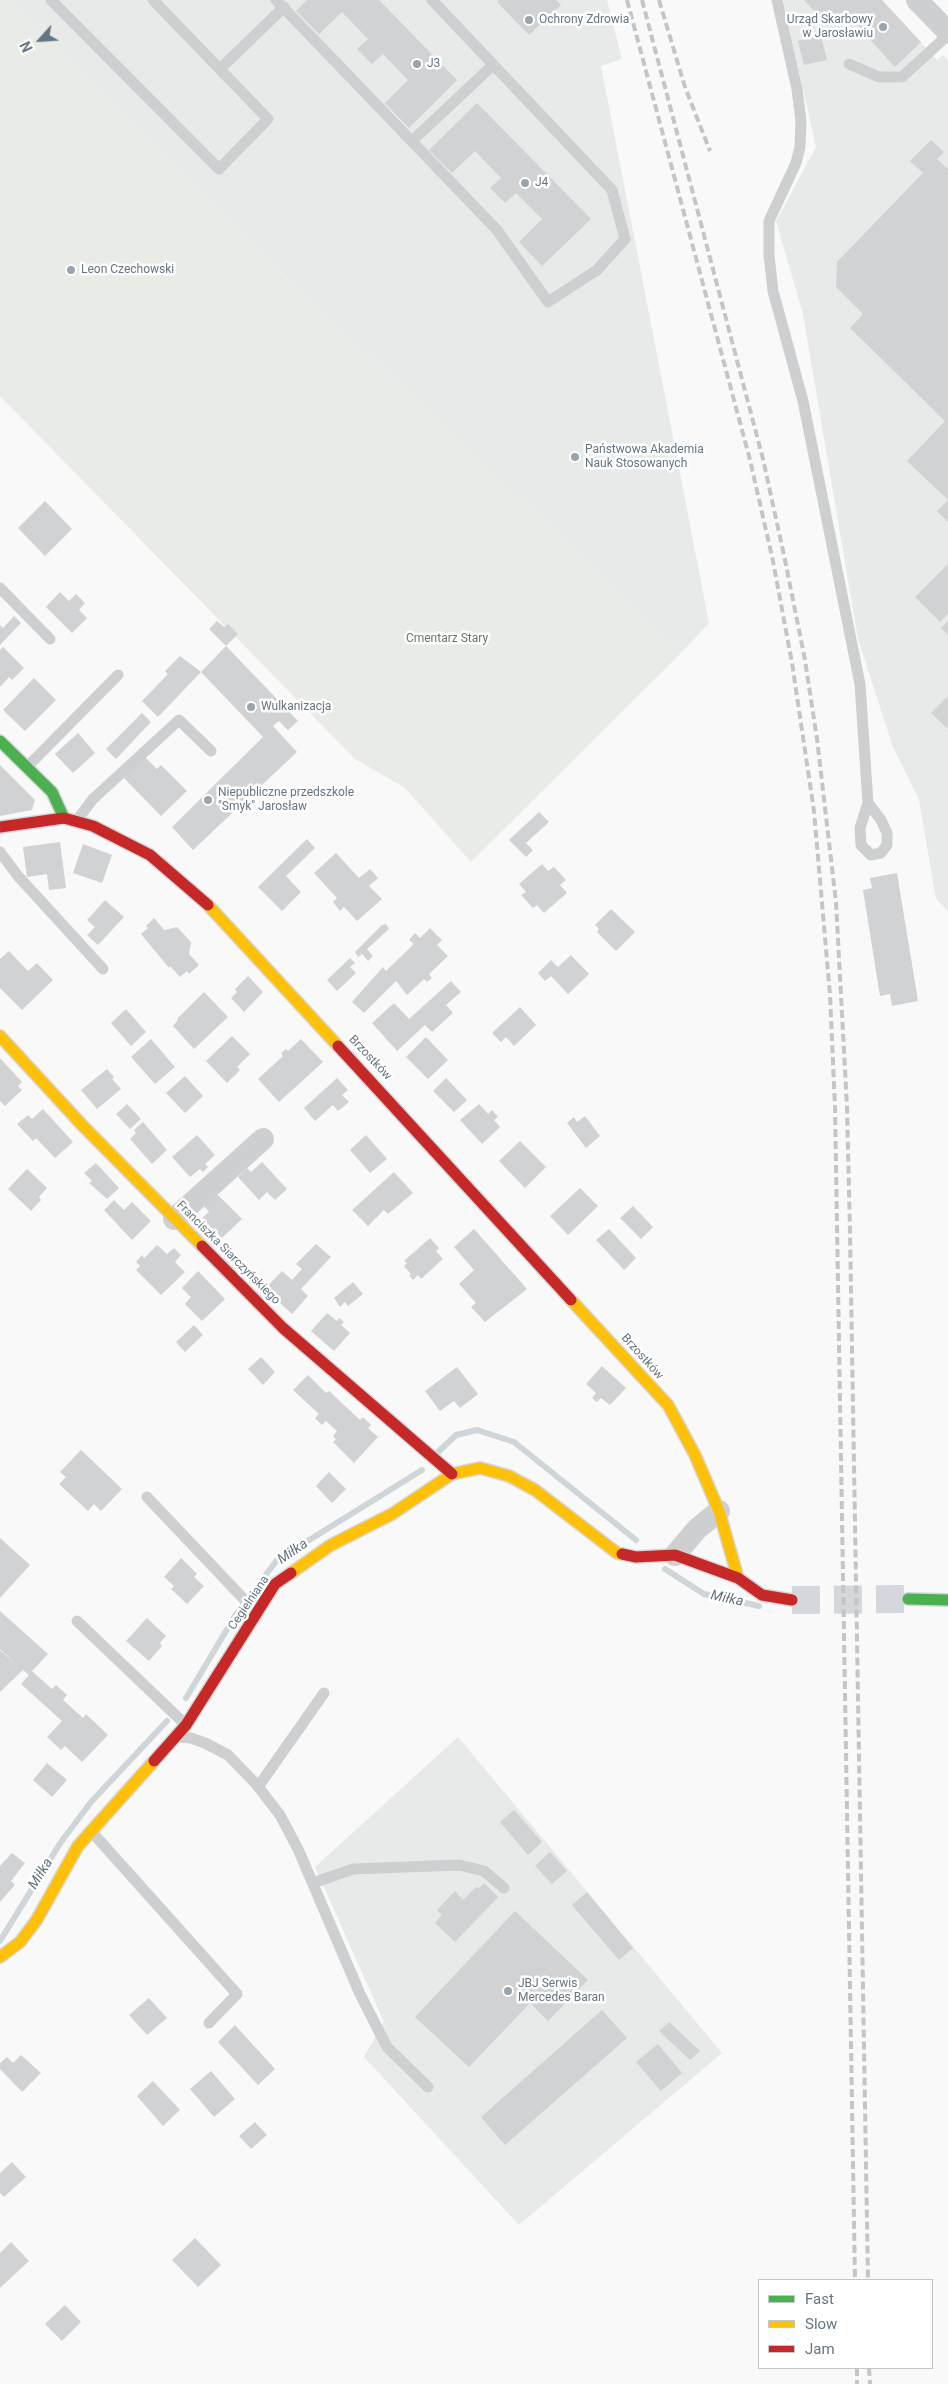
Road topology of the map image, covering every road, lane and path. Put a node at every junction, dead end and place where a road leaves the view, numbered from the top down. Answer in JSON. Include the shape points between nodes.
{"nodes":[{"id":1,"x":51,"y":0,"type":"edge"},
{"id":2,"x":153,"y":0,"type":"edge"},
{"id":3,"x":432,"y":0,"type":"edge"},
{"id":4,"x":777,"y":0,"type":"edge"},
{"id":5,"x":917,"y":0,"type":"edge"},
{"id":6,"x":282,"y":3,"type":"edge"},
{"id":7,"x":948,"y":34,"type":"edge"},
{"id":8,"x":849,"y":64,"type":"dead end"},
{"id":9,"x":493,"y":65,"type":"junction"},
{"id":10,"x":220,"y":69,"type":"junction"},
{"id":11,"x":412,"y":141,"type":"junction"},
{"id":12,"x":0,"y":588,"type":"edge"},
{"id":13,"x":50,"y":639,"type":"dead end"},
{"id":14,"x":118,"y":675,"type":"dead end"},
{"id":15,"x":0,"y":741,"type":"edge"},
{"id":16,"x":211,"y":751,"type":"dead end"},
{"id":17,"x":27,"y":768,"type":"junction"},
{"id":18,"x":868,"y":803,"type":"dead end"},
{"id":19,"x":64,"y":818,"type":"junction"},
{"id":20,"x":77,"y":820,"type":"junction"},
{"id":21,"x":0,"y":827,"type":"edge"},
{"id":22,"x":0,"y":852,"type":"edge"},
{"id":23,"x":102,"y":970,"type":"dead end"},
{"id":24,"x":0,"y":1036,"type":"edge"},
{"id":25,"x":263,"y":1139,"type":"dead end"},
{"id":26,"x":174,"y":1219,"type":"junction"},
{"id":27,"x":452,"y":1474,"type":"junction"},
{"id":28,"x":147,"y":1497,"type":"dead end"},
{"id":29,"x":719,"y":1511,"type":"junction"},
{"id":30,"x":675,"y":1555,"type":"junction"},
{"id":31,"x":738,"y":1578,"type":"junction"},
{"id":32,"x":908,"y":1599,"type":"tunnel mouth"},
{"id":33,"x":792,"y":1600,"type":"tunnel mouth"},
{"id":34,"x":948,"y":1600,"type":"edge"},
{"id":35,"x":254,"y":1610,"type":"junction"},
{"id":36,"x":77,"y":1621,"type":"dead end"},
{"id":37,"x":324,"y":1693,"type":"dead end"},
{"id":38,"x":186,"y":1726,"type":"junction"},
{"id":39,"x":178,"y":1737,"type":"junction"},
{"id":40,"x":258,"y":1787,"type":"junction"},
{"id":41,"x":91,"y":1831,"type":"junction"},
{"id":42,"x":313,"y":1883,"type":"junction"},
{"id":43,"x":504,"y":1888,"type":"dead end"},
{"id":44,"x":0,"y":1957,"type":"edge"},
{"id":45,"x":209,"y":2023,"type":"dead end"},
{"id":46,"x":428,"y":2087,"type":"dead end"}],
"edges":[{"from":1,"to":10,"type":"lane","via":[[219,168],[268,119]]},
{"from":2,"to":10,"type":"lane"},
{"from":3,"to":9,"type":"lane"},
{"from":4,"to":18,"type":"lane","via":[[801,121],[796,163],[769,221],[773,291],[803,401],[860,684]]},
{"from":5,"to":7,"type":"street"},
{"from":6,"to":10,"type":"lane"},
{"from":6,"to":11,"type":"lane"},
{"from":7,"to":8,"type":"lane","via":[[902,77],[878,77]]},
{"from":9,"to":11,"type":"lane"},
{"from":9,"to":11,"type":"lane","via":[[612,190],[625,239],[596,270],[548,302],[497,230]]},
{"from":12,"to":13,"type":"lane"},
{"from":14,"to":17,"type":"lane"},
{"from":15,"to":17,"type":"street"},
{"from":16,"to":20,"type":"lane","via":[[179,720],[93,799]]},
{"from":17,"to":19,"type":"street","via":[[52,792]]},
{"from":19,"to":20,"type":"street","name":"Brzostków"},
{"from":19,"to":21,"type":"street","name":"Brzostków"},
{"from":20,"to":29,"type":"street","name":"Brzostków","via":[[119,837],[150,855],[205,901],[668,1405],[695,1455]]},
{"from":22,"to":23,"type":"lane"},
{"from":24,"to":26,"type":"street","name":"Franciszka Siarczyńskiego","via":[[82,1126]]},
{"from":25,"to":26,"type":"street"},
{"from":26,"to":27,"type":"street","name":"Franciszka Siarczyńskiego","via":[[283,1328]]},
{"from":27,"to":30,"type":"street","name":"Cegielniana","via":[[480,1468],[509,1476],[535,1490],[617,1553],[636,1557]]},
{"from":27,"to":35,"type":"street","name":"Cegielniana","via":[[392,1514],[331,1545],[275,1584]]},
{"from":28,"to":35,"type":"lane"},
{"from":29,"to":30,"type":"street"},
{"from":29,"to":31,"type":"street","name":"Brzostków"},
{"from":30,"to":31,"type":"street","name":"Cegielniana"},
{"from":31,"to":33,"type":"street","name":"Cegielniana","via":[[762,1595]]},
{"from":32,"to":34,"type":"street"},
{"from":35,"to":38,"type":"street","name":"Cegielniana"},
{"from":36,"to":38,"type":"lane"},
{"from":37,"to":40,"type":"lane"},
{"from":38,"to":39,"type":"street","name":"Cegielniana"},
{"from":39,"to":40,"type":"lane","via":[[215,1746]]},
{"from":39,"to":41,"type":"street","name":"Cegielniana"},
{"from":40,"to":42,"type":"lane","via":[[287,1828]]},
{"from":41,"to":44,"type":"street","name":"Cegielniana","via":[[78,1846],[36,1921],[20,1942]]},
{"from":41,"to":45,"type":"lane","via":[[237,1994]]},
{"from":42,"to":43,"type":"lane","via":[[354,1870],[459,1865],[484,1871]]},
{"from":42,"to":46,"type":"lane","via":[[360,1994],[387,2047]]}]}
